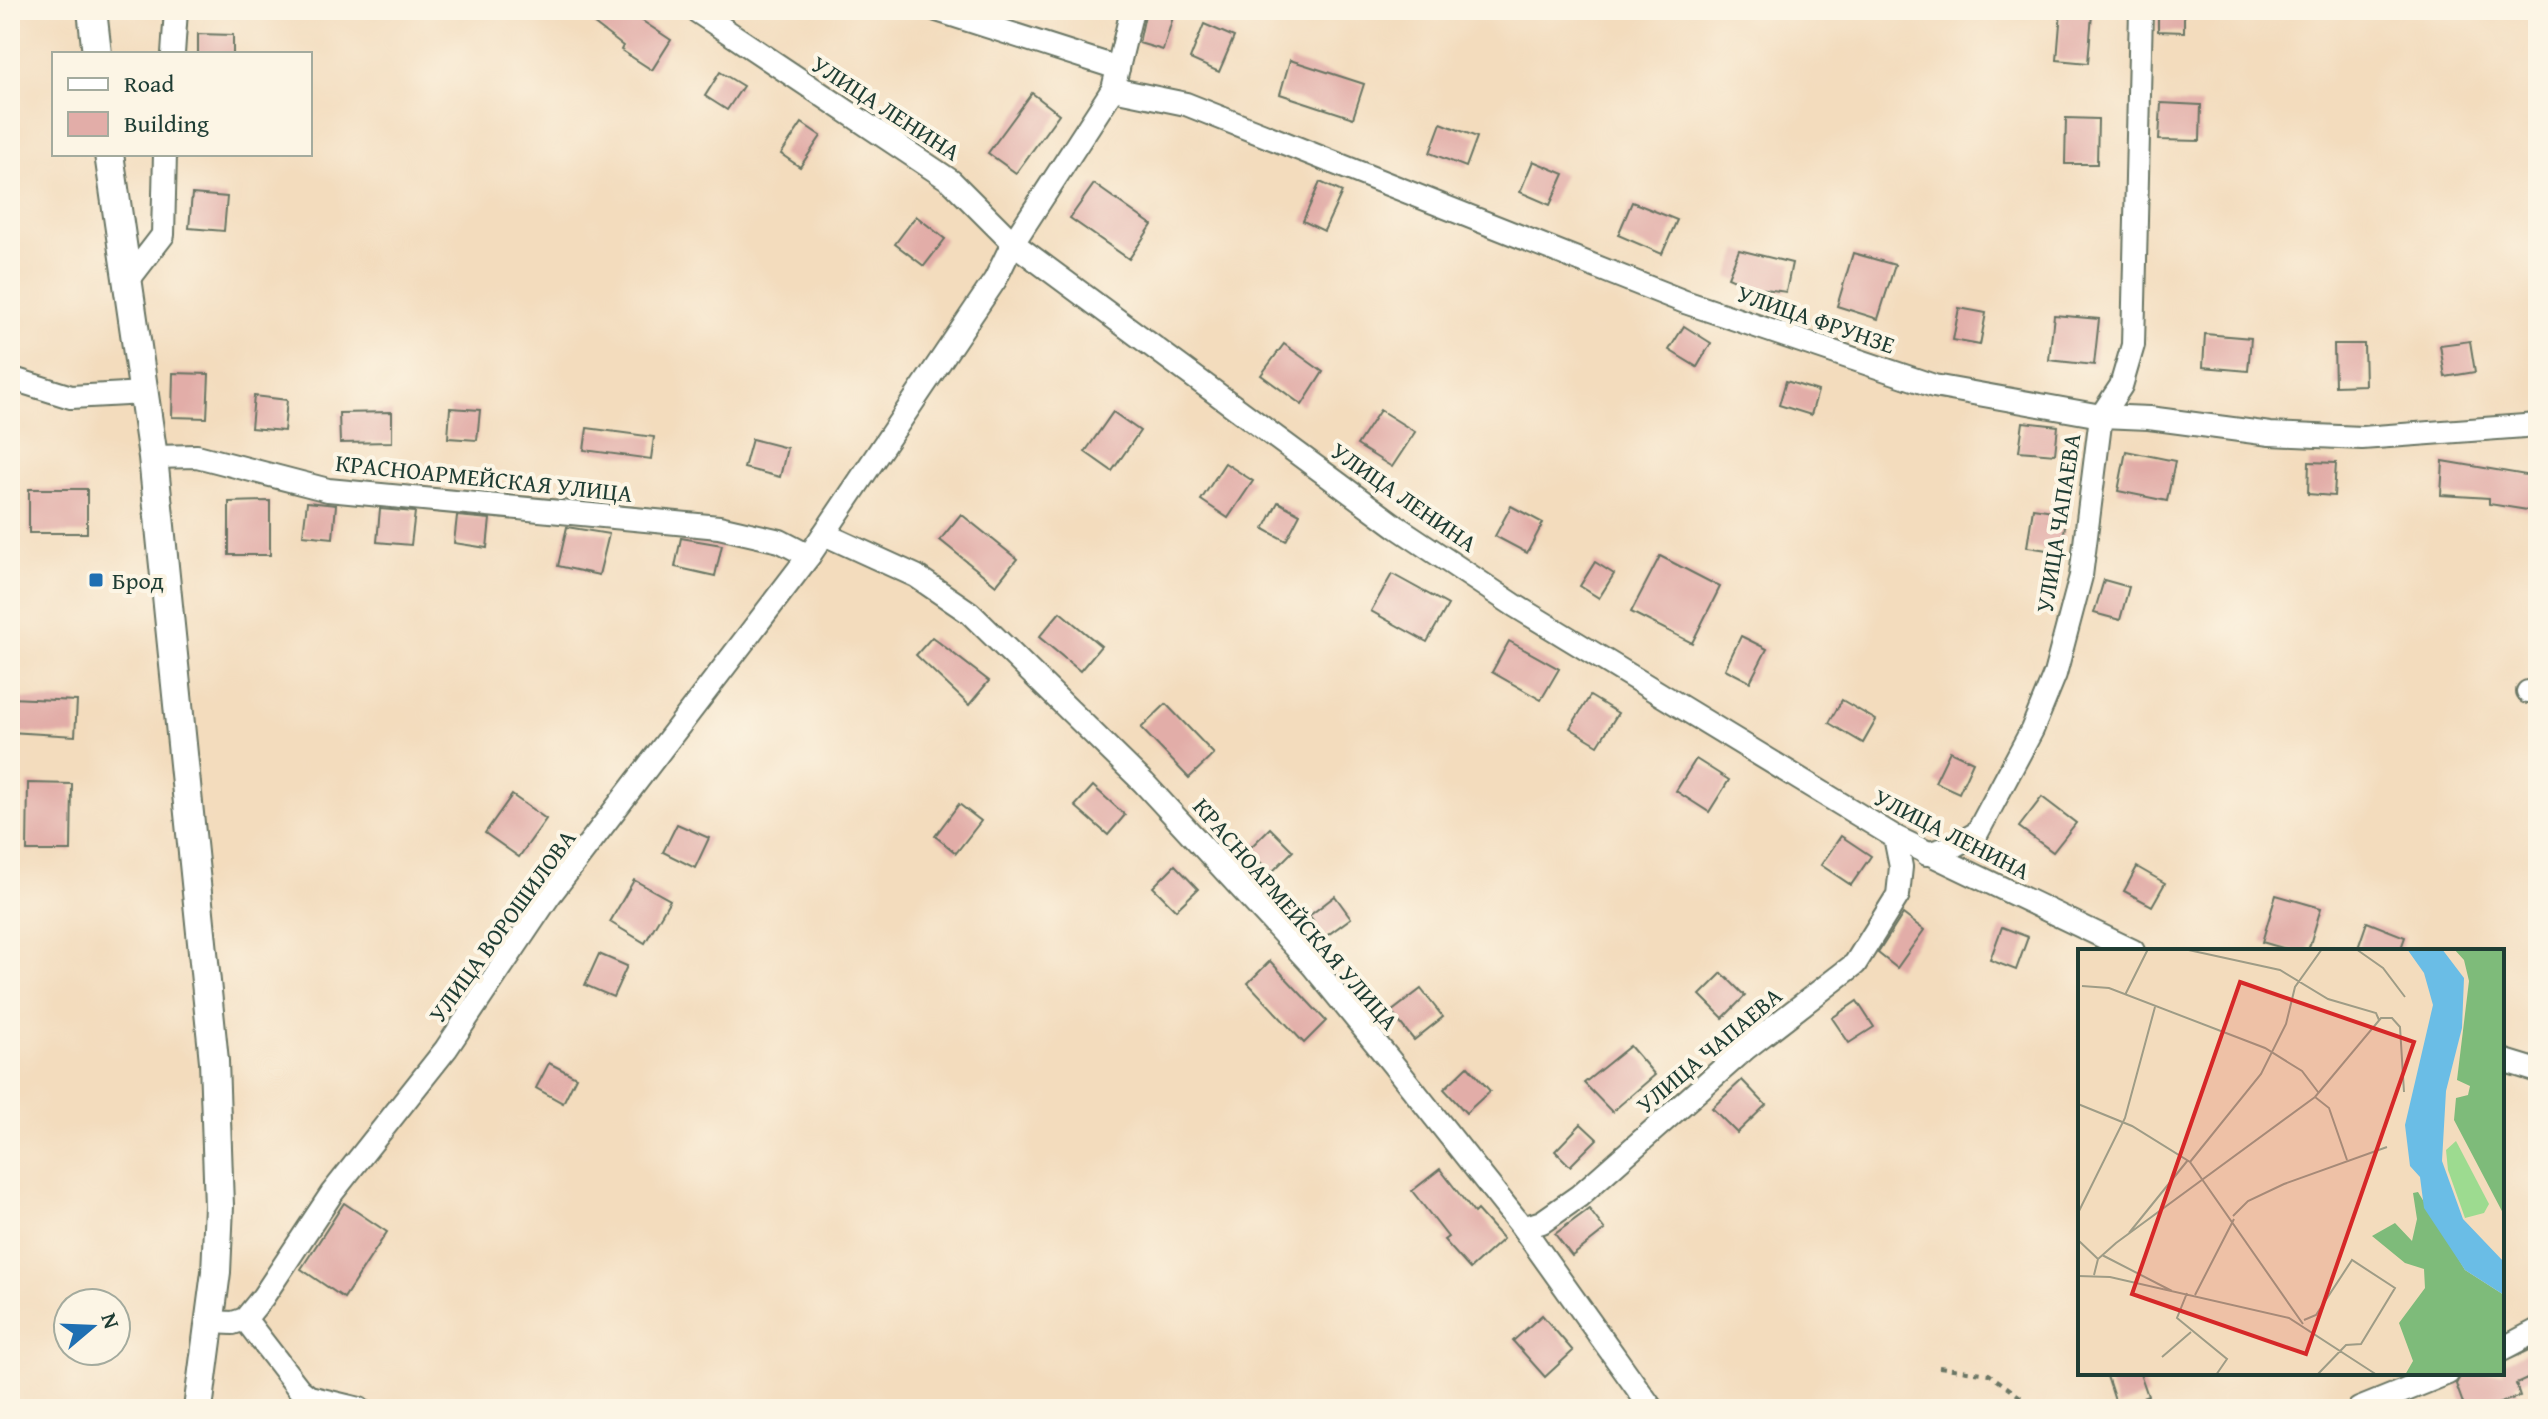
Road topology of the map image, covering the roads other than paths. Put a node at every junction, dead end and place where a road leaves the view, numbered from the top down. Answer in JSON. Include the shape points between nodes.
{"nodes":[{"id":1,"x":92,"y":10,"type":"edge"},
{"id":2,"x":176,"y":10,"type":"edge"},
{"id":3,"x":695,"y":10,"type":"edge"},
{"id":4,"x":937,"y":10,"type":"edge"},
{"id":5,"x":1132,"y":10,"type":"edge"},
{"id":6,"x":2141,"y":10,"type":"edge"},
{"id":7,"x":97,"y":52,"type":"edge"},
{"id":8,"x":173,"y":52,"type":"edge"},
{"id":9,"x":1116,"y":78,"type":"junction"},
{"id":10,"x":109,"y":156,"type":"edge"},
{"id":11,"x":165,"y":156,"type":"edge"},
{"id":12,"x":1013,"y":243,"type":"junction"},
{"id":13,"x":126,"y":283,"type":"junction"},
{"id":14,"x":10,"y":378,"type":"edge"},
{"id":15,"x":144,"y":393,"type":"junction"},
{"id":16,"x":2101,"y":416,"type":"junction"},
{"id":17,"x":2538,"y":425,"type":"edge"},
{"id":18,"x":153,"y":457,"type":"junction"},
{"id":19,"x":824,"y":534,"type":"junction"},
{"id":20,"x":809,"y":556,"type":"junction"},
{"id":21,"x":1895,"y":837,"type":"junction"},
{"id":22,"x":1927,"y":854,"type":"junction"},
{"id":23,"x":2129,"y":949,"type":"edge"},
{"id":24,"x":2504,"y":1061,"type":"edge"},
{"id":25,"x":2538,"y":1071,"type":"edge"},
{"id":26,"x":1523,"y":1228,"type":"junction"},
{"id":27,"x":245,"y":1319,"type":"junction"},
{"id":28,"x":210,"y":1322,"type":"junction"},
{"id":29,"x":2538,"y":1330,"type":"edge"},
{"id":30,"x":2504,"y":1348,"type":"edge"},
{"id":31,"x":2443,"y":1375,"type":"edge"},
{"id":32,"x":198,"y":1409,"type":"edge"},
{"id":33,"x":359,"y":1409,"type":"edge"},
{"id":34,"x":1652,"y":1409,"type":"edge"},
{"id":35,"x":2359,"y":1409,"type":"edge"}],
"edges":[{"from":1,"to":7,"type":"main road"},
{"from":2,"to":8,"type":"street"},
{"from":3,"to":12,"type":"street","name":"УЛИЦА ЛЕНИНА","via":[[951,181]]},
{"from":4,"to":9,"type":"street","name":"УЛИЦА ФРУНЗЕ"},
{"from":5,"to":9,"type":"street","name":"УЛИЦА ВОРОШИЛОВА"},
{"from":6,"to":16,"type":"street","name":"УЛИЦА ЧАПАЕВА","via":[[2133,345],[2121,386]]},
{"from":9,"to":12,"type":"street","name":"УЛИЦА ВОРОШИЛОВА"},
{"from":9,"to":16,"type":"street","name":"УЛИЦА ФРУНЗЕ","via":[[1685,302],[1836,355],[1934,386]]},
{"from":10,"to":13,"type":"main road"},
{"from":11,"to":13,"type":"street","via":[[163,235]]},
{"from":12,"to":19,"type":"street","name":"УЛИЦА ВОРОШИЛОВА","via":[[995,280]]},
{"from":12,"to":21,"type":"street","name":"УЛИЦА ЛЕНИНА","via":[[1397,527],[1644,686]]},
{"from":13,"to":15,"type":"main road"},
{"from":14,"to":15,"type":"street","via":[[71,397]]},
{"from":15,"to":18,"type":"main road"},
{"from":16,"to":17,"type":"street","name":"УЛИЦА ФРУНЗЕ","via":[[2362,438]]},
{"from":16,"to":22,"type":"street","name":"УЛИЦА ЧАПАЕВА","via":[[2081,576],[2055,674],[2032,730],[1977,833]]},
{"from":18,"to":20,"type":"street","name":"КРАСНОАРМЕЙСКАЯ УЛИЦА","via":[[197,456],[328,490],[719,527],[780,541]]},
{"from":18,"to":28,"type":"main road","via":[[214,1061],[219,1206]]},
{"from":19,"to":20,"type":"street","name":"УЛИЦА ВОРОШИЛОВА"},
{"from":19,"to":26,"type":"street","name":"КРАСНОАРМЕЙСКАЯ УЛИЦА","via":[[944,594],[1074,712],[1313,966]]},
{"from":20,"to":27,"type":"street","name":"УЛИЦА ВОРОШИЛОВА","via":[[549,896],[446,1049],[332,1193]]},
{"from":21,"to":22,"type":"street","name":"УЛИЦА ЛЕНИНА"},
{"from":21,"to":26,"type":"street","name":"УЛИЦА ЧАПАЕВА","via":[[1901,867],[1898,895],[1855,964],[1745,1049],[1579,1196],[1542,1222]]},
{"from":22,"to":23,"type":"street","name":"УЛИЦА ЛЕНИНА"},
{"from":24,"to":25,"type":"street"},
{"from":26,"to":34,"type":"street","name":"КРАСНОАРМЕЙСКАЯ УЛИЦА"},
{"from":27,"to":28,"type":"street"},
{"from":27,"to":33,"type":"street","via":[[309,1397]]},
{"from":28,"to":32,"type":"main road"},
{"from":29,"to":30,"type":"street"},
{"from":31,"to":35,"type":"street"}]}
